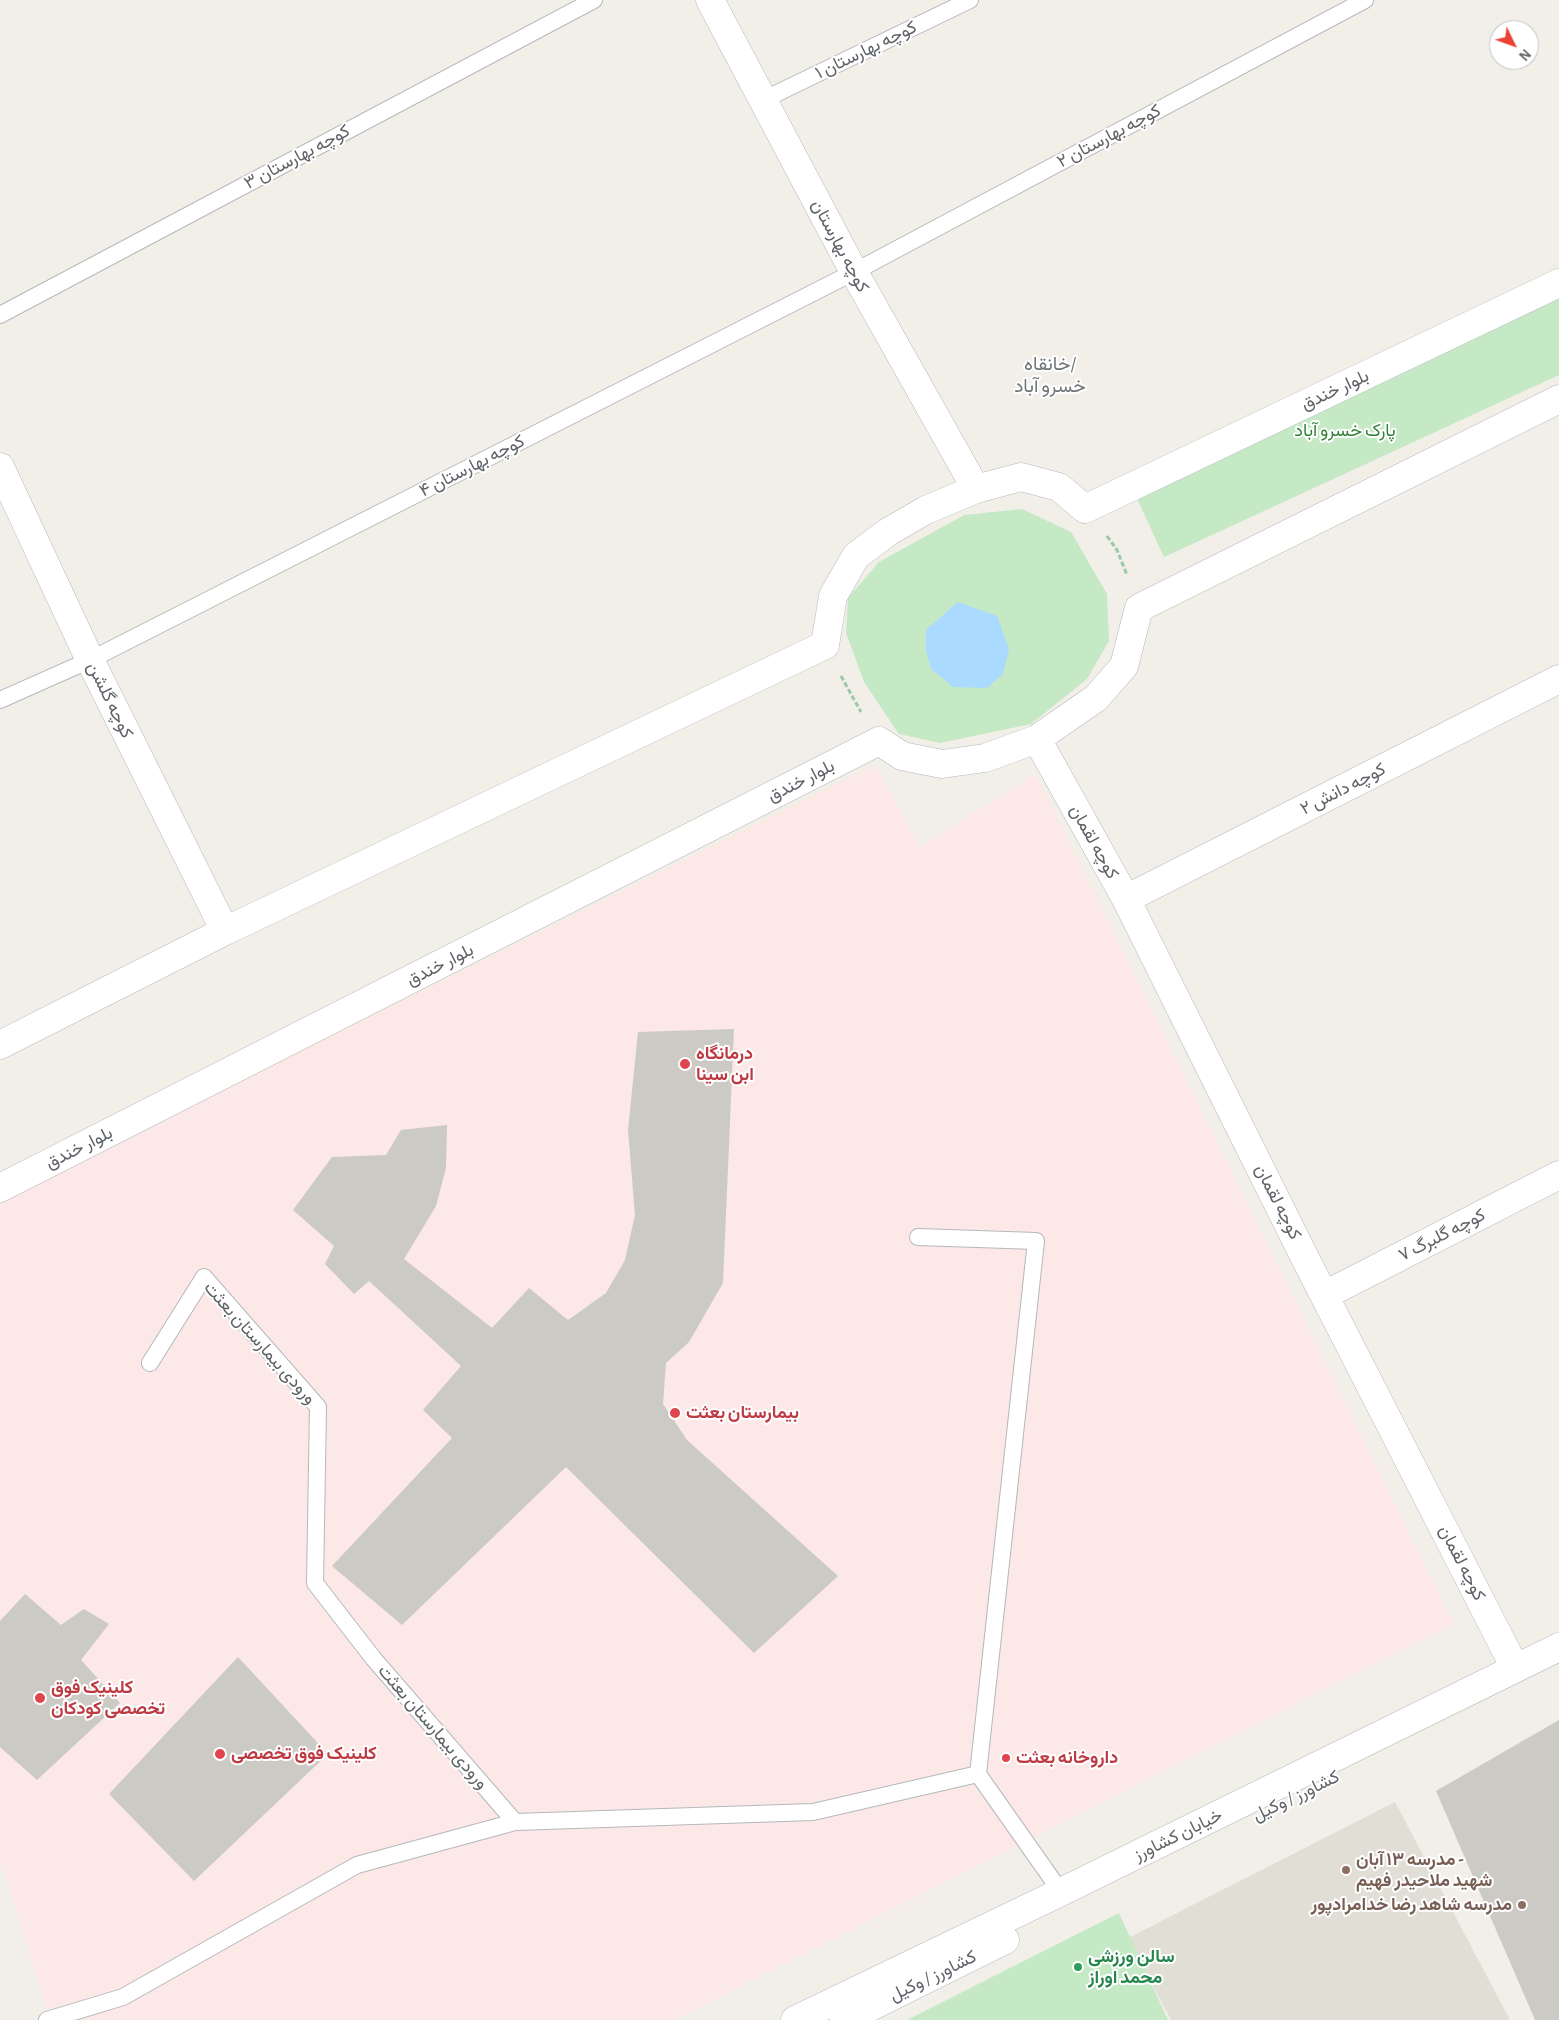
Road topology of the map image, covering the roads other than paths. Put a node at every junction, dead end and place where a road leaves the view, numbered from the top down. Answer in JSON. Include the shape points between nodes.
{"nodes":[{"id":1,"x":594,"y":0,"type":"edge"},
{"id":2,"x":710,"y":0,"type":"edge"},
{"id":3,"x":970,"y":0,"type":"edge"},
{"id":4,"x":1365,"y":0,"type":"edge"},
{"id":5,"x":763,"y":100,"type":"junction"},
{"id":6,"x":854,"y":272,"type":"junction"},
{"id":7,"x":1559,"y":283,"type":"edge"},
{"id":8,"x":0,"y":315,"type":"edge"},
{"id":9,"x":1559,"y":399,"type":"edge"},
{"id":10,"x":0,"y":467,"type":"edge"},
{"id":11,"x":976,"y":489,"type":"junction"},
{"id":12,"x":90,"y":660,"type":"junction"},
{"id":13,"x":1559,"y":679,"type":"edge"},
{"id":14,"x":0,"y":700,"type":"edge"},
{"id":15,"x":1036,"y":739,"type":"junction"},
{"id":16,"x":1126,"y":899,"type":"junction"},
{"id":17,"x":225,"y":931,"type":"junction"},
{"id":18,"x":0,"y":1044,"type":"edge"},
{"id":19,"x":1559,"y":1175,"type":"edge"},
{"id":20,"x":0,"y":1188,"type":"edge"},
{"id":21,"x":918,"y":1238,"type":"dead end"},
{"id":22,"x":1325,"y":1295,"type":"junction"},
{"id":23,"x":150,"y":1363,"type":"dead end"},
{"id":24,"x":1559,"y":1647,"type":"edge"},
{"id":25,"x":1559,"y":1664,"type":"edge"},
{"id":26,"x":1515,"y":1668,"type":"junction"},
{"id":27,"x":978,"y":1774,"type":"junction"},
{"id":28,"x":515,"y":1822,"type":"junction"},
{"id":29,"x":1061,"y":1892,"type":"junction"},
{"id":30,"x":47,"y":2020,"type":"edge"},
{"id":31,"x":795,"y":2020,"type":"edge"},
{"id":32,"x":844,"y":2020,"type":"edge"}],
"edges":[{"from":1,"to":8,"type":"lane","name":"کوچه بهارستان ۳"},
{"from":2,"to":5,"type":"street","name":"کوچه بهارستان"},
{"from":3,"to":5,"type":"lane","name":"کوچه بهارستان ۱"},
{"from":4,"to":6,"type":"lane","name":"کوچه بهارستان ۲"},
{"from":5,"to":6,"type":"street","name":"کوچه بهارستان"},
{"from":6,"to":11,"type":"street","name":"کوچه بهارستان"},
{"from":6,"to":12,"type":"lane","name":"کوچه بهارستان ۴"},
{"from":7,"to":11,"type":"street","name":"بلوار خندق","via":[[1085,508],[1059,487],[1021,477]]},
{"from":9,"to":15,"type":"street","via":[[1139,608],[1124,666],[1096,698]]},
{"from":10,"to":12,"type":"street","name":"کوچه گلشن"},
{"from":11,"to":17,"type":"street","via":[[926,510],[856,556],[833,596],[825,645]]},
{"from":12,"to":14,"type":"lane","name":"کوچه بهارستان ۴"},
{"from":12,"to":17,"type":"street","name":"کوچه گلشن"},
{"from":13,"to":16,"type":"street","name":"کوچه دانش ۲"},
{"from":15,"to":16,"type":"street","name":"کوچه لقمان"},
{"from":15,"to":20,"type":"street","name":"بلوار خندق","via":[[985,758],[942,764],[902,756],[879,741]]},
{"from":16,"to":22,"type":"street","name":"کوچه لقمان"},
{"from":17,"to":18,"type":"street"},
{"from":19,"to":22,"type":"street","name":"کوچه گلبرگ ۷"},
{"from":21,"to":27,"type":"lane","via":[[1036,1241]]},
{"from":22,"to":26,"type":"street","name":"کوچه لقمان"},
{"from":23,"to":28,"type":"lane","name":"ورودی بیمارستان بعثت","via":[[204,1277],[318,1408],[315,1583],[373,1658]]},
{"from":24,"to":26,"type":"street","name":"خیابان کشاورز"},
{"from":25,"to":32,"type":"street","name":"کشاورز / وکیل"},
{"from":26,"to":29,"type":"street","name":"خیابان کشاورز"},
{"from":27,"to":28,"type":"lane","via":[[813,1812]]},
{"from":27,"to":29,"type":"lane"},
{"from":28,"to":30,"type":"lane","via":[[357,1865],[123,1996]]},
{"from":29,"to":31,"type":"street","name":"خیابان کشاورز"}]}
